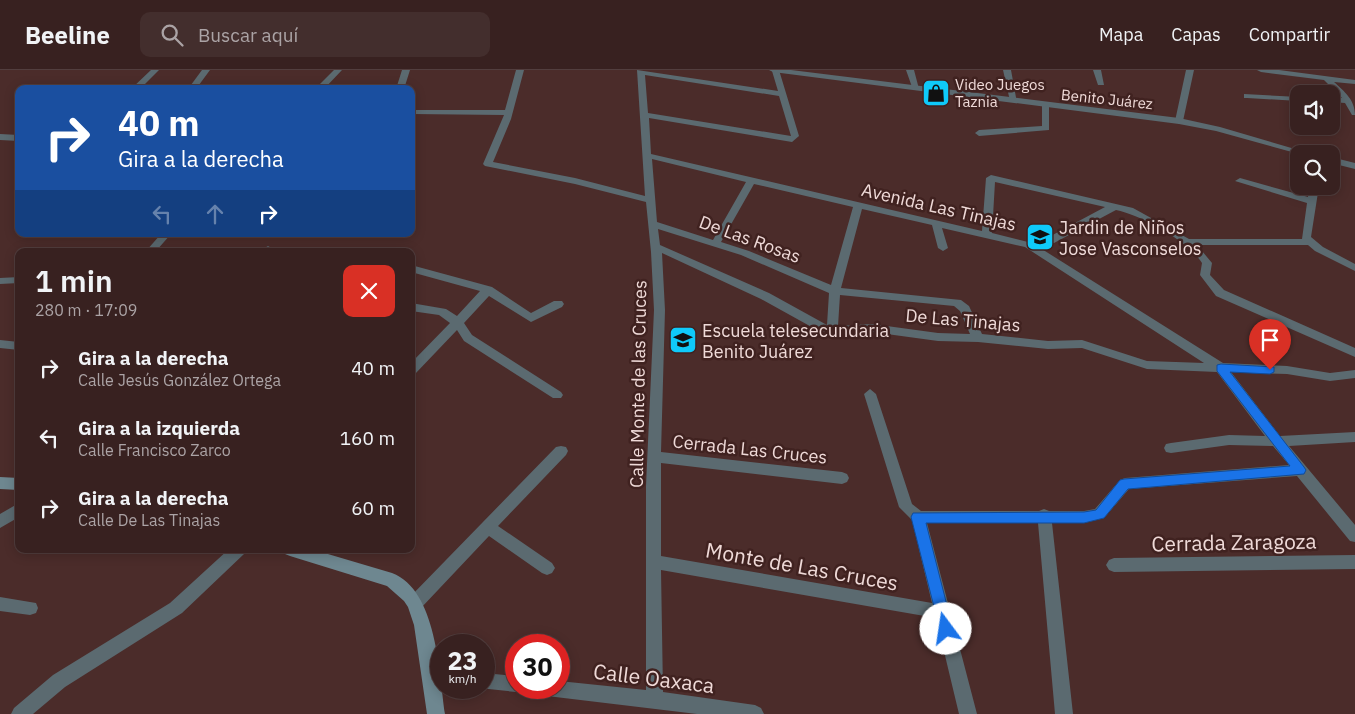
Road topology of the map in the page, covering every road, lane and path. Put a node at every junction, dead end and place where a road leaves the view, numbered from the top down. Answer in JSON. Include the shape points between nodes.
{"nodes":[{"id":1,"x":155,"y":70,"type":"edge"},
{"id":2,"x":206,"y":70,"type":"edge"},
{"id":3,"x":338,"y":70,"type":"edge"},
{"id":4,"x":406,"y":70,"type":"edge"},
{"id":5,"x":520,"y":70,"type":"edge"},
{"id":6,"x":775,"y":70,"type":"edge"},
{"id":7,"x":910,"y":70,"type":"edge"},
{"id":8,"x":1007,"y":70,"type":"edge"},
{"id":9,"x":1097,"y":70,"type":"edge"},
{"id":10,"x":1190,"y":70,"type":"edge"},
{"id":11,"x":1261,"y":70,"type":"edge"},
{"id":12,"x":641,"y":71,"type":"edge"},
{"id":13,"x":1272,"y":71,"type":"edge"},
{"id":14,"x":812,"y":72,"type":"edge"},
{"id":15,"x":1327,"y":78,"type":"junction"},
{"id":16,"x":1355,"y":82,"type":"edge"},
{"id":17,"x":1101,"y":84,"type":"dead end"},
{"id":18,"x":139,"y":85,"type":"edge"},
{"id":19,"x":195,"y":85,"type":"edge"},
{"id":20,"x":324,"y":85,"type":"edge"},
{"id":21,"x":401,"y":85,"type":"edge"},
{"id":22,"x":916,"y":87,"type":"junction"},
{"id":23,"x":782,"y":94,"type":"junction"},
{"id":24,"x":1247,"y":96,"type":"dead end"},
{"id":25,"x":1290,"y":98,"type":"edge"},
{"id":26,"x":1014,"y":101,"type":"junction"},
{"id":27,"x":1340,"y":101,"type":"edge"},
{"id":28,"x":1348,"y":101,"type":"junction"},
{"id":29,"x":1046,"y":106,"type":"junction"},
{"id":30,"x":415,"y":112,"type":"edge"},
{"id":31,"x":509,"y":113,"type":"junction"},
{"id":32,"x":1355,"y":113,"type":"edge"},
{"id":33,"x":645,"y":114,"type":"junction"},
{"id":34,"x":1180,"y":121,"type":"junction"},
{"id":35,"x":978,"y":133,"type":"dead end"},
{"id":36,"x":0,"y":137,"type":"edge"},
{"id":37,"x":15,"y":138,"type":"edge"},
{"id":38,"x":1290,"y":149,"type":"edge"},
{"id":39,"x":649,"y":156,"type":"junction"},
{"id":40,"x":1340,"y":162,"type":"edge"},
{"id":41,"x":1355,"y":166,"type":"edge"},
{"id":42,"x":751,"y":181,"type":"junction"},
{"id":43,"x":1240,"y":181,"type":"dead end"},
{"id":44,"x":1312,"y":195,"type":"edge"},
{"id":45,"x":650,"y":200,"type":"junction"},
{"id":46,"x":1311,"y":201,"type":"junction"},
{"id":47,"x":858,"y":205,"type":"junction"},
{"id":48,"x":1115,"y":206,"type":"junction"},
{"id":49,"x":936,"y":222,"type":"junction"},
{"id":50,"x":652,"y":224,"type":"junction"},
{"id":51,"x":987,"y":235,"type":"junction"},
{"id":52,"x":163,"y":237,"type":"edge"},
{"id":53,"x":1186,"y":242,"type":"junction"},
{"id":54,"x":1311,"y":242,"type":"junction"},
{"id":55,"x":716,"y":243,"type":"junction"},
{"id":56,"x":1028,"y":245,"type":"junction"},
{"id":57,"x":656,"y":247,"type":"junction"},
{"id":58,"x":154,"y":248,"type":"edge"},
{"id":59,"x":943,"y":248,"type":"dead end"},
{"id":60,"x":1355,"y":268,"type":"edge"},
{"id":61,"x":415,"y":269,"type":"edge"},
{"id":62,"x":15,"y":280,"type":"edge"},
{"id":63,"x":0,"y":281,"type":"edge"},
{"id":64,"x":488,"y":290,"type":"junction"},
{"id":65,"x":835,"y":291,"type":"junction"},
{"id":66,"x":558,"y":304,"type":"dead end"},
{"id":67,"x":415,"y":308,"type":"edge"},
{"id":68,"x":458,"y":323,"type":"junction"},
{"id":69,"x":832,"y":330,"type":"junction"},
{"id":70,"x":978,"y":338,"type":"junction"},
{"id":71,"x":0,"y":344,"type":"edge"},
{"id":72,"x":15,"y":346,"type":"edge"},
{"id":73,"x":1355,"y":353,"type":"edge"},
{"id":74,"x":415,"y":367,"type":"edge"},
{"id":75,"x":1221,"y":368,"type":"junction"},
{"id":76,"x":1355,"y":374,"type":"edge"},
{"id":77,"x":870,"y":394,"type":"dead end"},
{"id":78,"x":557,"y":395,"type":"dead end"},
{"id":79,"x":1355,"y":437,"type":"edge"},
{"id":80,"x":1277,"y":441,"type":"junction"},
{"id":81,"x":1171,"y":448,"type":"dead end"},
{"id":82,"x":561,"y":451,"type":"dead end"},
{"id":83,"x":654,"y":457,"type":"junction"},
{"id":84,"x":1300,"y":470,"type":"junction"},
{"id":85,"x":842,"y":478,"type":"dead end"},
{"id":86,"x":0,"y":483,"type":"edge"},
{"id":87,"x":15,"y":484,"type":"edge"},
{"id":88,"x":15,"y":511,"type":"edge"},
{"id":89,"x":1044,"y":516,"type":"junction"},
{"id":90,"x":918,"y":517,"type":"junction"},
{"id":91,"x":0,"y":522,"type":"edge"},
{"id":92,"x":488,"y":526,"type":"junction"},
{"id":93,"x":1355,"y":536,"type":"edge"},
{"id":94,"x":235,"y":553,"type":"edge"},
{"id":95,"x":303,"y":553,"type":"edge"},
{"id":96,"x":654,"y":562,"type":"junction"},
{"id":97,"x":1355,"y":562,"type":"edge"},
{"id":98,"x":1114,"y":565,"type":"dead end"},
{"id":99,"x":547,"y":568,"type":"dead end"},
{"id":100,"x":415,"y":603,"type":"junction"},
{"id":101,"x":0,"y":604,"type":"edge"},
{"id":102,"x":30,"y":608,"type":"dead end"},
{"id":103,"x":942,"y":612,"type":"junction"},
{"id":104,"x":430,"y":656,"type":"edge"},
{"id":105,"x":570,"y":690,"type":"edge"},
{"id":106,"x":436,"y":699,"type":"edge"},
{"id":107,"x":655,"y":699,"type":"junction"},
{"id":108,"x":20,"y":714,"type":"edge"},
{"id":109,"x":436,"y":714,"type":"edge"},
{"id":110,"x":755,"y":714,"type":"edge"},
{"id":111,"x":968,"y":714,"type":"edge"},
{"id":112,"x":1064,"y":714,"type":"edge"}],
"edges":[{"from":1,"to":18,"type":"street"},
{"from":2,"to":19,"type":"street"},
{"from":3,"to":20,"type":"street"},
{"from":4,"to":21,"type":"street"},
{"from":5,"to":31,"type":"street"},
{"from":6,"to":14,"type":"street","name":"Benito Juárez"},
{"from":6,"to":23,"type":"street"},
{"from":7,"to":22,"type":"street"},
{"from":8,"to":26,"type":"street"},
{"from":9,"to":17,"type":"street"},
{"from":10,"to":34,"type":"street"},
{"from":11,"to":13,"type":"street"},
{"from":12,"to":23,"type":"street"},
{"from":12,"to":33,"type":"street","name":"Calle Monte de las Cruces"},
{"from":13,"to":15,"type":"street"},
{"from":14,"to":22,"type":"street","name":"Benito Juárez"},
{"from":15,"to":16,"type":"street"},
{"from":15,"to":28,"type":"street"},
{"from":22,"to":26,"type":"street","name":"Benito Juárez"},
{"from":23,"to":33,"type":"street","via":[[795,136],[792,139]]},
{"from":24,"to":25,"type":"street"},
{"from":26,"to":29,"type":"street","name":"Benito Juárez"},
{"from":27,"to":28,"type":"street"},
{"from":28,"to":32,"type":"street"},
{"from":29,"to":34,"type":"street","name":"Benito Juárez"},
{"from":29,"to":35,"type":"street","via":[[1046,128]]},
{"from":30,"to":31,"type":"street"},
{"from":31,"to":45,"type":"street","via":[[488,164]]},
{"from":33,"to":39,"type":"street","name":"Calle Monte de las Cruces"},
{"from":34,"to":38,"type":"street","name":"Benito Juárez"},
{"from":36,"to":37,"type":"street"},
{"from":39,"to":42,"type":"street","name":"Avenida Las Tinajas"},
{"from":39,"to":45,"type":"street","name":"Calle Monte de las Cruces"},
{"from":40,"to":41,"type":"street"},
{"from":42,"to":47,"type":"street","name":"Avenida Las Tinajas"},
{"from":42,"to":55,"type":"street"},
{"from":43,"to":46,"type":"street"},
{"from":44,"to":46,"type":"street"},
{"from":45,"to":50,"type":"street","name":"Calle Monte de las Cruces"},
{"from":46,"to":54,"type":"street","via":[[1306,232],[1306,238]]},
{"from":47,"to":49,"type":"street","name":"Avenida Las Tinajas"},
{"from":47,"to":65,"type":"street"},
{"from":48,"to":51,"type":"street","via":[[992,178]]},
{"from":48,"to":53,"type":"street","via":[[1140,214]]},
{"from":48,"to":56,"type":"street","via":[[1050,241]]},
{"from":49,"to":51,"type":"street","name":"Avenida Las Tinajas"},
{"from":49,"to":59,"type":"street"},
{"from":50,"to":55,"type":"street","name":"De Las Rosas"},
{"from":50,"to":57,"type":"street","name":"Calle Monte de las Cruces"},
{"from":51,"to":56,"type":"street","name":"Avenida Las Tinajas"},
{"from":52,"to":58,"type":"street"},
{"from":53,"to":54,"type":"street"},
{"from":53,"to":73,"type":"street","via":[[1206,259],[1205,275],[1220,293]]},
{"from":54,"to":60,"type":"street"},
{"from":55,"to":65,"type":"street","name":"De Las Rosas"},
{"from":56,"to":75,"type":"street","name":"Avenida Las Tinajas"},
{"from":57,"to":69,"type":"street","name":"De Las Tinajas"},
{"from":57,"to":83,"type":"street","name":"Calle Monte de las Cruces","via":[[659,331]]},
{"from":61,"to":64,"type":"street"},
{"from":62,"to":63,"type":"street"},
{"from":64,"to":66,"type":"street","via":[[531,318]]},
{"from":64,"to":68,"type":"street"},
{"from":65,"to":69,"type":"street"},
{"from":65,"to":70,"type":"street","name":"De Las Rosas","via":[[951,302],[967,312]]},
{"from":67,"to":68,"type":"street","via":[[442,312]]},
{"from":68,"to":74,"type":"street"},
{"from":68,"to":78,"type":"street","via":[[468,338]]},
{"from":69,"to":70,"type":"street","name":"De Las Tinajas","via":[[872,328],[938,337]]},
{"from":70,"to":75,"type":"street","name":"De Las Tinajas","via":[[1048,345],[1082,344],[1147,365]]},
{"from":71,"to":72,"type":"street"},
{"from":75,"to":76,"type":"street","name":"De Las Tinajas","via":[[1287,370],[1330,377]]},
{"from":75,"to":80,"type":"street"},
{"from":77,"to":90,"type":"street","via":[[906,507]]},
{"from":79,"to":80,"type":"street"},
{"from":80,"to":81,"type":"street","via":[[1229,440]]},
{"from":80,"to":84,"type":"street"},
{"from":82,"to":92,"type":"street"},
{"from":83,"to":85,"type":"street","name":"Cerrada Las Cruces"},
{"from":83,"to":96,"type":"street","name":"Calle Monte de las Cruces"},
{"from":84,"to":89,"type":"street","via":[[1124,484],[1099,514]]},
{"from":84,"to":93,"type":"street"},
{"from":86,"to":87,"type":"main road"},
{"from":88,"to":91,"type":"street"},
{"from":89,"to":90,"type":"street"},
{"from":89,"to":112,"type":"street"},
{"from":90,"to":103,"type":"street"},
{"from":92,"to":99,"type":"street"},
{"from":92,"to":100,"type":"street"},
{"from":94,"to":108,"type":"street","via":[[176,608],[59,681]]},
{"from":95,"to":100,"type":"main road","via":[[392,580]]},
{"from":96,"to":103,"type":"street","name":"Monte de Las Cruces"},
{"from":96,"to":107,"type":"street","name":"Calle Monte de las Cruces"},
{"from":97,"to":98,"type":"street","name":"Cerrada Zaragoza"},
{"from":100,"to":104,"type":"main road"},
{"from":101,"to":102,"type":"street"},
{"from":103,"to":111,"type":"street"},
{"from":105,"to":107,"type":"street","name":"Calle Oaxaca"},
{"from":106,"to":109,"type":"main road"},
{"from":107,"to":110,"type":"street","name":"Calle Oaxaca"}]}
